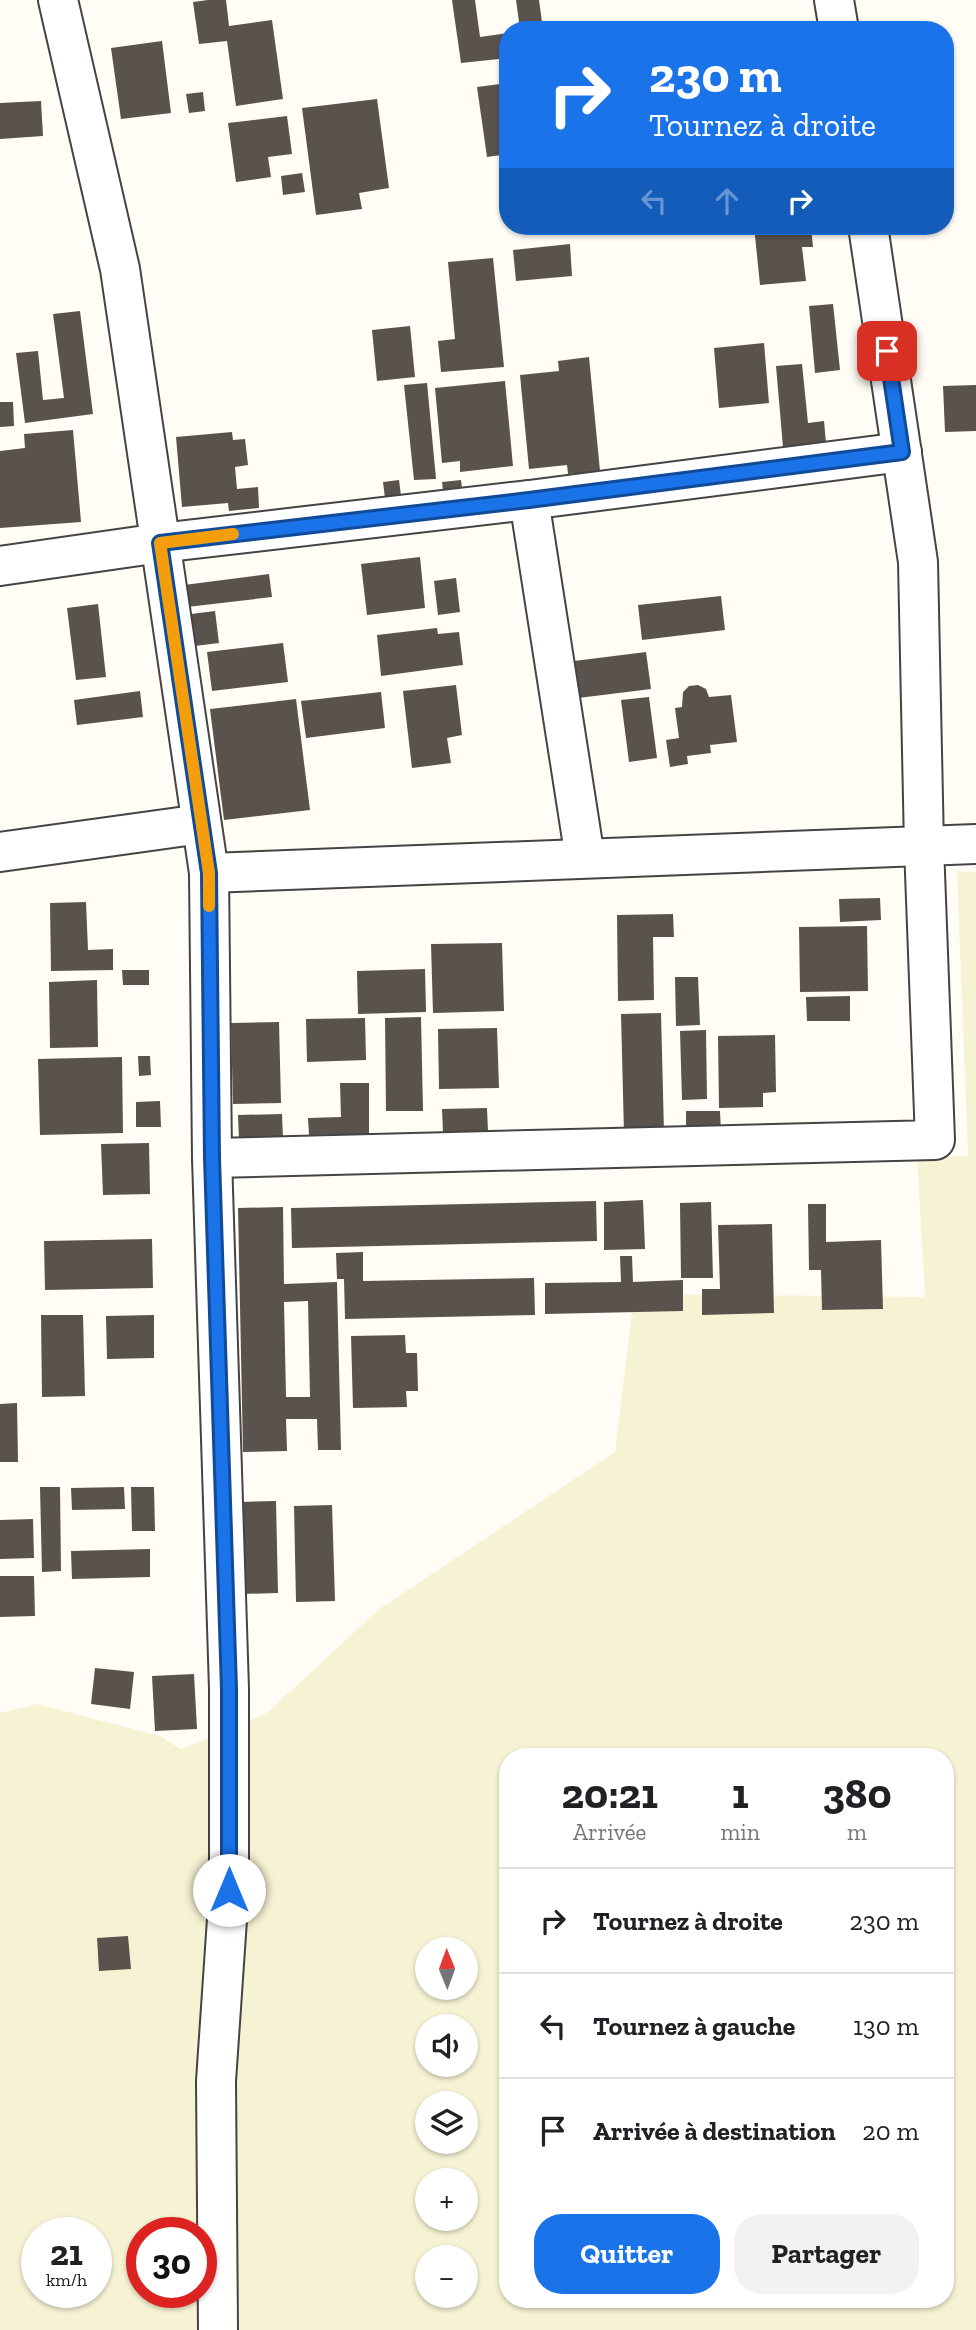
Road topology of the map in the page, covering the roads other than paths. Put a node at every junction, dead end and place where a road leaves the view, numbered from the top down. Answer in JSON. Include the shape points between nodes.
{"nodes":[{"id":1,"x":58,"y":0,"type":"edge"},
{"id":2,"x":834,"y":0,"type":"edge"},
{"id":3,"x":838,"y":21,"type":"edge"},
{"id":4,"x":869,"y":235,"type":"edge"},
{"id":5,"x":902,"y":452,"type":"junction"},
{"id":6,"x":529,"y":500,"type":"junction"},
{"id":7,"x":160,"y":543,"type":"junction"},
{"id":8,"x":0,"y":566,"type":"edge"},
{"id":9,"x":201,"y":824,"type":"junction"},
{"id":10,"x":976,"y":844,"type":"edge"},
{"id":11,"x":924,"y":846,"type":"junction"},
{"id":12,"x":0,"y":852,"type":"edge"},
{"id":13,"x":585,"y":858,"type":"junction"},
{"id":14,"x":209,"y":873,"type":"junction"},
{"id":15,"x":212,"y":1158,"type":"junction"},
{"id":16,"x":218,"y":2330,"type":"edge"}],
"edges":[{"from":1,"to":7,"type":"street","via":[[120,269]]},
{"from":2,"to":3,"type":"street"},
{"from":4,"to":5,"type":"street"},
{"from":5,"to":6,"type":"street"},
{"from":5,"to":11,"type":"street","via":[[918,562]]},
{"from":6,"to":7,"type":"street"},
{"from":6,"to":13,"type":"street"},
{"from":7,"to":8,"type":"street"},
{"from":7,"to":9,"type":"street"},
{"from":9,"to":12,"type":"street"},
{"from":9,"to":14,"type":"street"},
{"from":10,"to":11,"type":"street"},
{"from":11,"to":13,"type":"street"},
{"from":11,"to":15,"type":"street","via":[[935,1140]]},
{"from":13,"to":14,"type":"street"},
{"from":14,"to":15,"type":"street"},
{"from":15,"to":16,"type":"street","via":[[229,1689],[229,1890],[216,2081]]}]}
